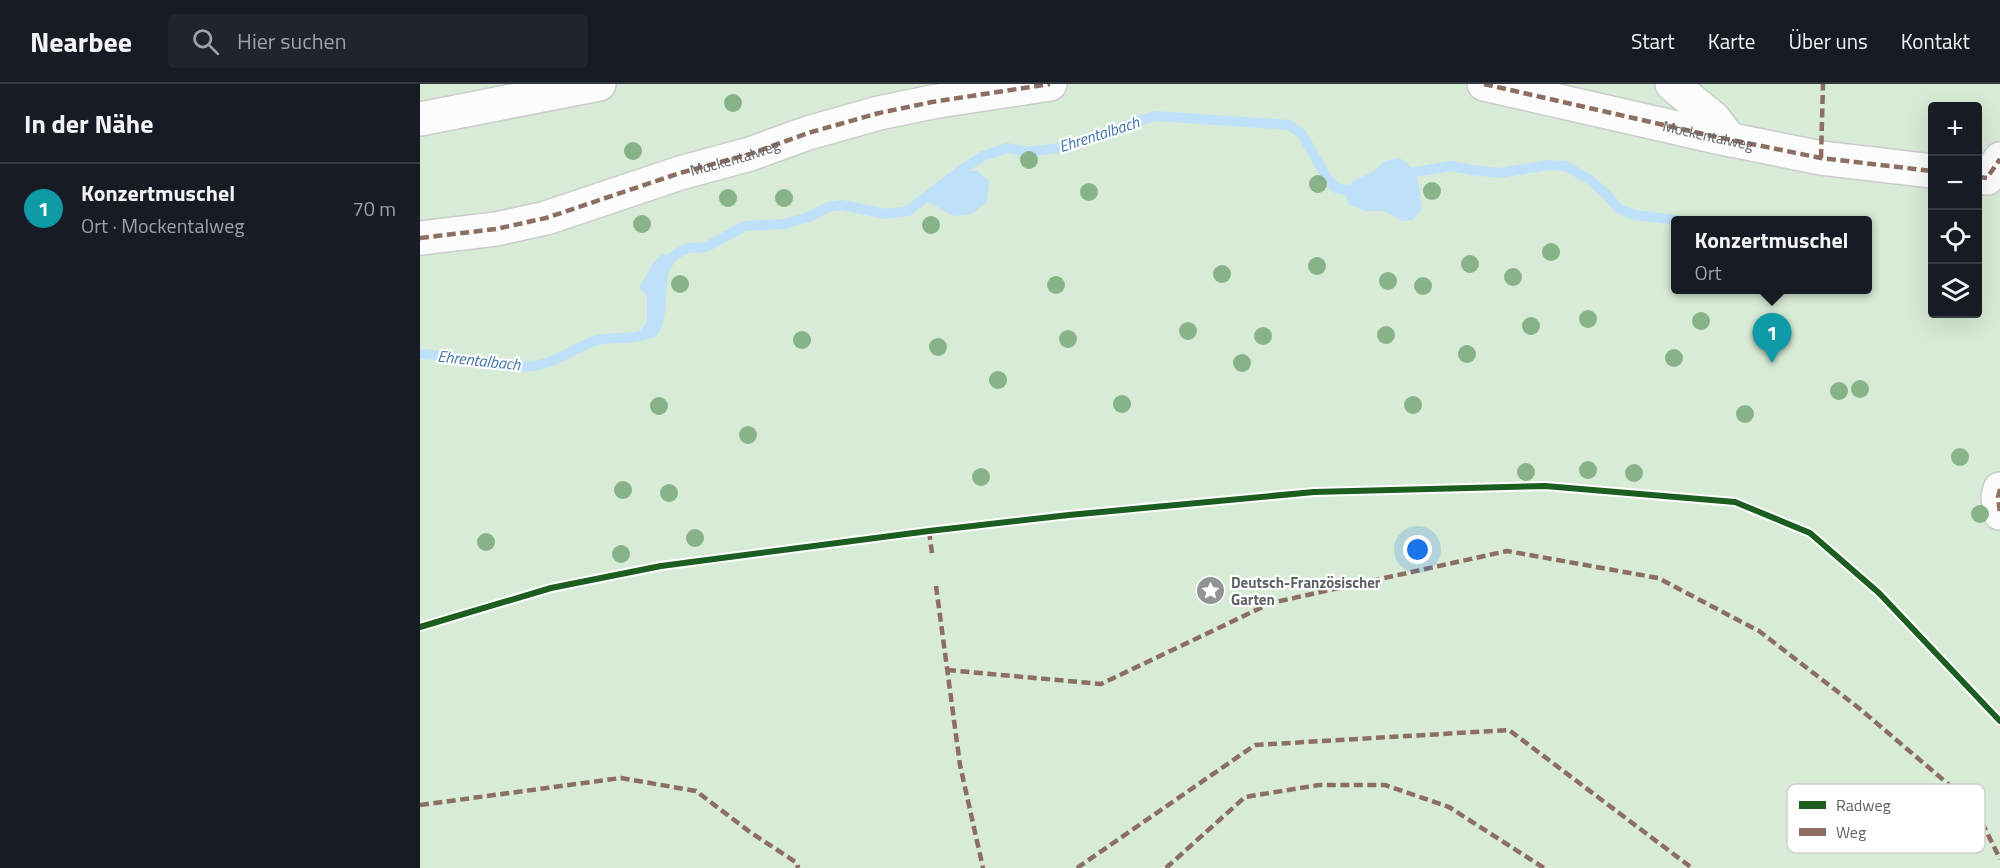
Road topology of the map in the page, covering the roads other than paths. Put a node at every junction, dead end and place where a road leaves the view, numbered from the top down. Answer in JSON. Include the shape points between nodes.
{"nodes":[{"id":1,"x":599,"y":84,"type":"edge"},
{"id":2,"x":1050,"y":84,"type":"edge"},
{"id":3,"x":1484,"y":84,"type":"edge"},
{"id":4,"x":1672,"y":84,"type":"edge"},
{"id":5,"x":420,"y":119,"type":"edge"},
{"id":6,"x":1730,"y":140,"type":"junction"},
{"id":7,"x":2000,"y":159,"type":"edge"},
{"id":8,"x":1928,"y":171,"type":"edge"},
{"id":9,"x":1982,"y":178,"type":"edge"},
{"id":10,"x":420,"y":238,"type":"edge"},
{"id":11,"x":2000,"y":489,"type":"edge"},
{"id":12,"x":2000,"y":513,"type":"edge"}],
"edges":[{"from":1,"to":5,"type":"street"},
{"from":2,"to":10,"type":"street","name":"Mockentalweg","via":[[879,113],[546,218],[496,229]]},
{"from":3,"to":6,"type":"street","name":"Mockentalweg"},
{"from":4,"to":6,"type":"street","via":[[1714,119]]},
{"from":6,"to":8,"type":"street","name":"Mockentalweg","via":[[1821,158]]},
{"from":7,"to":9,"type":"street","via":[[1987,178]]},
{"from":11,"to":12,"type":"street"}]}
